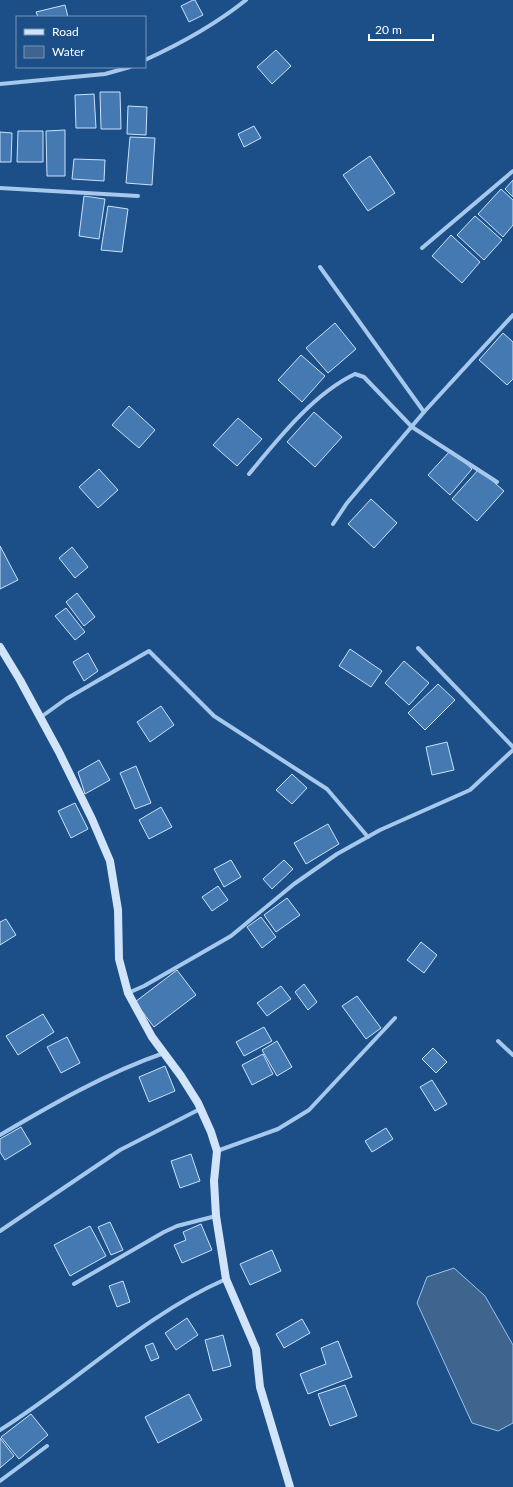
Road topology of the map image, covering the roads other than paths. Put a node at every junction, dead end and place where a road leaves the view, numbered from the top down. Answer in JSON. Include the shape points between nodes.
{"nodes":[{"id":1,"x":246,"y":0,"type":"edge"},
{"id":2,"x":146,"y":60,"type":"edge"},
{"id":3,"x":126,"y":68,"type":"edge"},
{"id":4,"x":0,"y":84,"type":"edge"},
{"id":5,"x":513,"y":171,"type":"edge"},
{"id":6,"x":0,"y":188,"type":"edge"},
{"id":7,"x":138,"y":196,"type":"dead end"},
{"id":8,"x":422,"y":248,"type":"dead end"},
{"id":9,"x":320,"y":267,"type":"dead end"},
{"id":10,"x":513,"y":315,"type":"edge"},
{"id":11,"x":424,"y":412,"type":"junction"},
{"id":12,"x":412,"y":427,"type":"junction"},
{"id":13,"x":249,"y":474,"type":"dead end"},
{"id":14,"x":497,"y":482,"type":"dead end"},
{"id":15,"x":333,"y":524,"type":"dead end"},
{"id":16,"x":0,"y":646,"type":"edge"},
{"id":17,"x":418,"y":648,"type":"dead end"},
{"id":18,"x":40,"y":717,"type":"junction"},
{"id":19,"x":513,"y":747,"type":"edge"},
{"id":20,"x":513,"y":750,"type":"edge"},
{"id":21,"x":368,"y":837,"type":"junction"},
{"id":22,"x":128,"y":993,"type":"junction"},
{"id":23,"x":395,"y":1018,"type":"dead end"},
{"id":24,"x":498,"y":1041,"type":"dead end"},
{"id":25,"x":164,"y":1053,"type":"junction"},
{"id":26,"x":513,"y":1055,"type":"edge"},
{"id":27,"x":200,"y":1109,"type":"junction"},
{"id":28,"x":0,"y":1135,"type":"edge"},
{"id":29,"x":217,"y":1151,"type":"junction"},
{"id":30,"x":216,"y":1216,"type":"junction"},
{"id":31,"x":0,"y":1231,"type":"edge"},
{"id":32,"x":226,"y":1279,"type":"junction"},
{"id":33,"x":74,"y":1284,"type":"dead end"},
{"id":34,"x":0,"y":1430,"type":"edge"},
{"id":35,"x":47,"y":1446,"type":"dead end"},
{"id":36,"x":0,"y":1481,"type":"edge"},
{"id":37,"x":290,"y":1487,"type":"edge"}],
"edges":[{"from":1,"to":2,"type":"street","via":[[229,14]]},
{"from":3,"to":4,"type":"street","via":[[105,74]]},
{"from":5,"to":8,"type":"street"},
{"from":6,"to":7,"type":"street"},
{"from":9,"to":11,"type":"street"},
{"from":10,"to":11,"type":"street"},
{"from":11,"to":12,"type":"street"},
{"from":12,"to":13,"type":"street","via":[[364,376],[355,374],[329,390],[284,430]]},
{"from":12,"to":14,"type":"street"},
{"from":12,"to":15,"type":"street"},
{"from":16,"to":18,"type":"street"},
{"from":17,"to":19,"type":"street"},
{"from":18,"to":21,"type":"street","via":[[66,699],[149,652],[214,716],[327,789]]},
{"from":18,"to":22,"type":"street","via":[[81,795],[110,862],[118,910],[119,959]]},
{"from":20,"to":21,"type":"street","via":[[470,790]]},
{"from":21,"to":22,"type":"street","via":[[337,854],[294,884],[231,936]]},
{"from":22,"to":25,"type":"street","via":[[152,1037]]},
{"from":23,"to":29,"type":"street","via":[[309,1110],[278,1129]]},
{"from":24,"to":26,"type":"street"},
{"from":25,"to":27,"type":"street"},
{"from":25,"to":28,"type":"street","via":[[86,1086]]},
{"from":27,"to":29,"type":"street"},
{"from":27,"to":31,"type":"street","via":[[120,1150]]},
{"from":29,"to":30,"type":"street","via":[[214,1181]]},
{"from":30,"to":32,"type":"street"},
{"from":30,"to":33,"type":"street","via":[[164,1232]]},
{"from":32,"to":34,"type":"street","via":[[178,1303]]},
{"from":32,"to":37,"type":"street","via":[[256,1349],[260,1387]]},
{"from":35,"to":36,"type":"street"}]}
